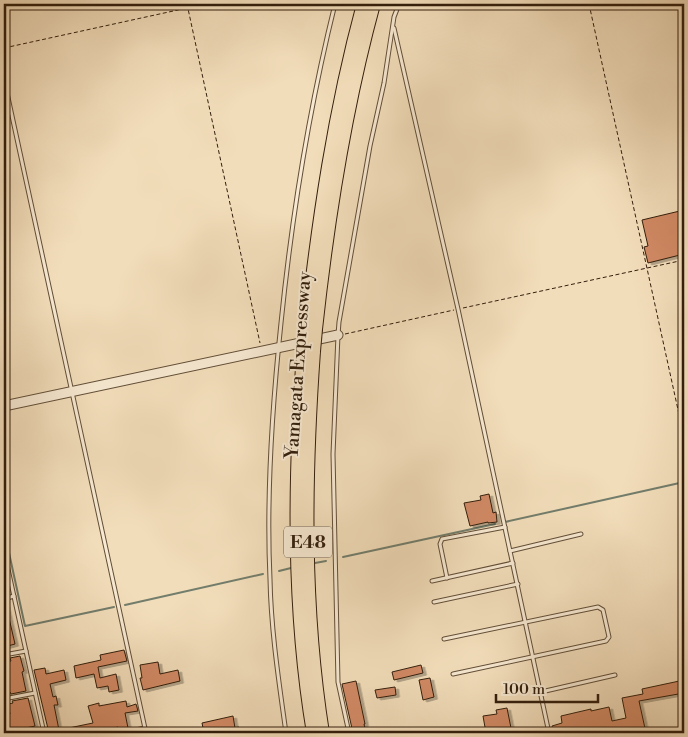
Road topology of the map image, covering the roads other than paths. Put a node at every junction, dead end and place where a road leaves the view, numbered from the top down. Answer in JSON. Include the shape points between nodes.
{"nodes":[{"id":1,"x":335,"y":4,"type":"edge"},
{"id":2,"x":399,"y":4,"type":"edge"},
{"id":3,"x":368,"y":5,"type":"edge"},
{"id":4,"x":393,"y":26,"type":"junction"},
{"id":5,"x":4,"y":79,"type":"edge"},
{"id":6,"x":338,"y":335,"type":"junction"},
{"id":7,"x":278,"y":348,"type":"junction"},
{"id":8,"x":309,"y":352,"type":"junction"},
{"id":9,"x":72,"y":391,"type":"junction"},
{"id":10,"x":4,"y":406,"type":"edge"},
{"id":11,"x":505,"y":526,"type":"junction"},
{"id":12,"x":581,"y":534,"type":"dead end"},
{"id":13,"x":4,"y":551,"type":"edge"},
{"id":14,"x":510,"y":551,"type":"junction"},
{"id":15,"x":513,"y":563,"type":"junction"},
{"id":16,"x":447,"y":578,"type":"junction"},
{"id":17,"x":432,"y":581,"type":"dead end"},
{"id":18,"x":518,"y":584,"type":"junction"},
{"id":19,"x":14,"y":596,"type":"junction"},
{"id":20,"x":4,"y":599,"type":"edge"},
{"id":21,"x":434,"y":602,"type":"dead end"},
{"id":22,"x":526,"y":622,"type":"junction"},
{"id":23,"x":444,"y":639,"type":"dead end"},
{"id":24,"x":26,"y":651,"type":"junction"},
{"id":25,"x":4,"y":655,"type":"edge"},
{"id":26,"x":533,"y":657,"type":"junction"},
{"id":27,"x":453,"y":674,"type":"dead end"},
{"id":28,"x":615,"y":675,"type":"dead end"},
{"id":29,"x":541,"y":692,"type":"junction"},
{"id":30,"x":35,"y":693,"type":"junction"},
{"id":31,"x":4,"y":699,"type":"edge"},
{"id":32,"x":145,"y":728,"type":"junction"},
{"id":33,"x":44,"y":731,"type":"edge"},
{"id":34,"x":25,"y":733,"type":"edge"},
{"id":35,"x":121,"y":733,"type":"edge"},
{"id":36,"x":146,"y":733,"type":"edge"},
{"id":37,"x":286,"y":733,"type":"edge"},
{"id":38,"x":312,"y":733,"type":"edge"},
{"id":39,"x":323,"y":733,"type":"edge"},
{"id":40,"x":349,"y":733,"type":"edge"},
{"id":41,"x":549,"y":733,"type":"edge"}],
"edges":[{"from":1,"to":7,"type":"lane","via":[[297,187]]},
{"from":2,"to":4,"type":"lane"},
{"from":3,"to":8,"type":"highway","name":"Yamagata Expressway","number":"E48","bridge":true},
{"from":4,"to":6,"type":"lane"},
{"from":4,"to":11,"type":"lane"},
{"from":5,"to":9,"type":"lane"},
{"from":6,"to":7,"type":"street"},
{"from":6,"to":40,"type":"lane","via":[[333,454],[338,682]]},
{"from":7,"to":9,"type":"street"},
{"from":7,"to":37,"type":"lane","via":[[269,469],[270,581]]},
{"from":8,"to":38,"type":"highway","name":"Yamagata Expressway","number":"E48","via":[[299,415],[297,531],[303,658]]},
{"from":8,"to":39,"type":"highway","name":"Yamagata Expressway","number":"E48","via":[[308,584]]},
{"from":9,"to":10,"type":"street"},
{"from":9,"to":32,"type":"lane"},
{"from":11,"to":14,"type":"lane"},
{"from":11,"to":16,"type":"lane","via":[[442,539],[440,544]]},
{"from":12,"to":14,"type":"lane"},
{"from":13,"to":19,"type":"lane"},
{"from":14,"to":15,"type":"lane"},
{"from":15,"to":16,"type":"lane"},
{"from":15,"to":18,"type":"lane"},
{"from":16,"to":17,"type":"lane"},
{"from":18,"to":21,"type":"lane"},
{"from":18,"to":22,"type":"lane"},
{"from":19,"to":20,"type":"lane"},
{"from":19,"to":24,"type":"lane"},
{"from":22,"to":23,"type":"lane"},
{"from":22,"to":26,"type":"lane"},
{"from":22,"to":26,"type":"lane","via":[[598,607],[603,610],[606,641]]},
{"from":24,"to":25,"type":"lane"},
{"from":24,"to":30,"type":"lane"},
{"from":26,"to":27,"type":"lane"},
{"from":26,"to":29,"type":"lane"},
{"from":28,"to":29,"type":"lane"},
{"from":29,"to":41,"type":"lane"},
{"from":30,"to":31,"type":"lane"},
{"from":30,"to":33,"type":"lane"},
{"from":32,"to":35,"type":"lane"},
{"from":32,"to":36,"type":"lane"},
{"from":33,"to":34,"type":"lane"}]}
